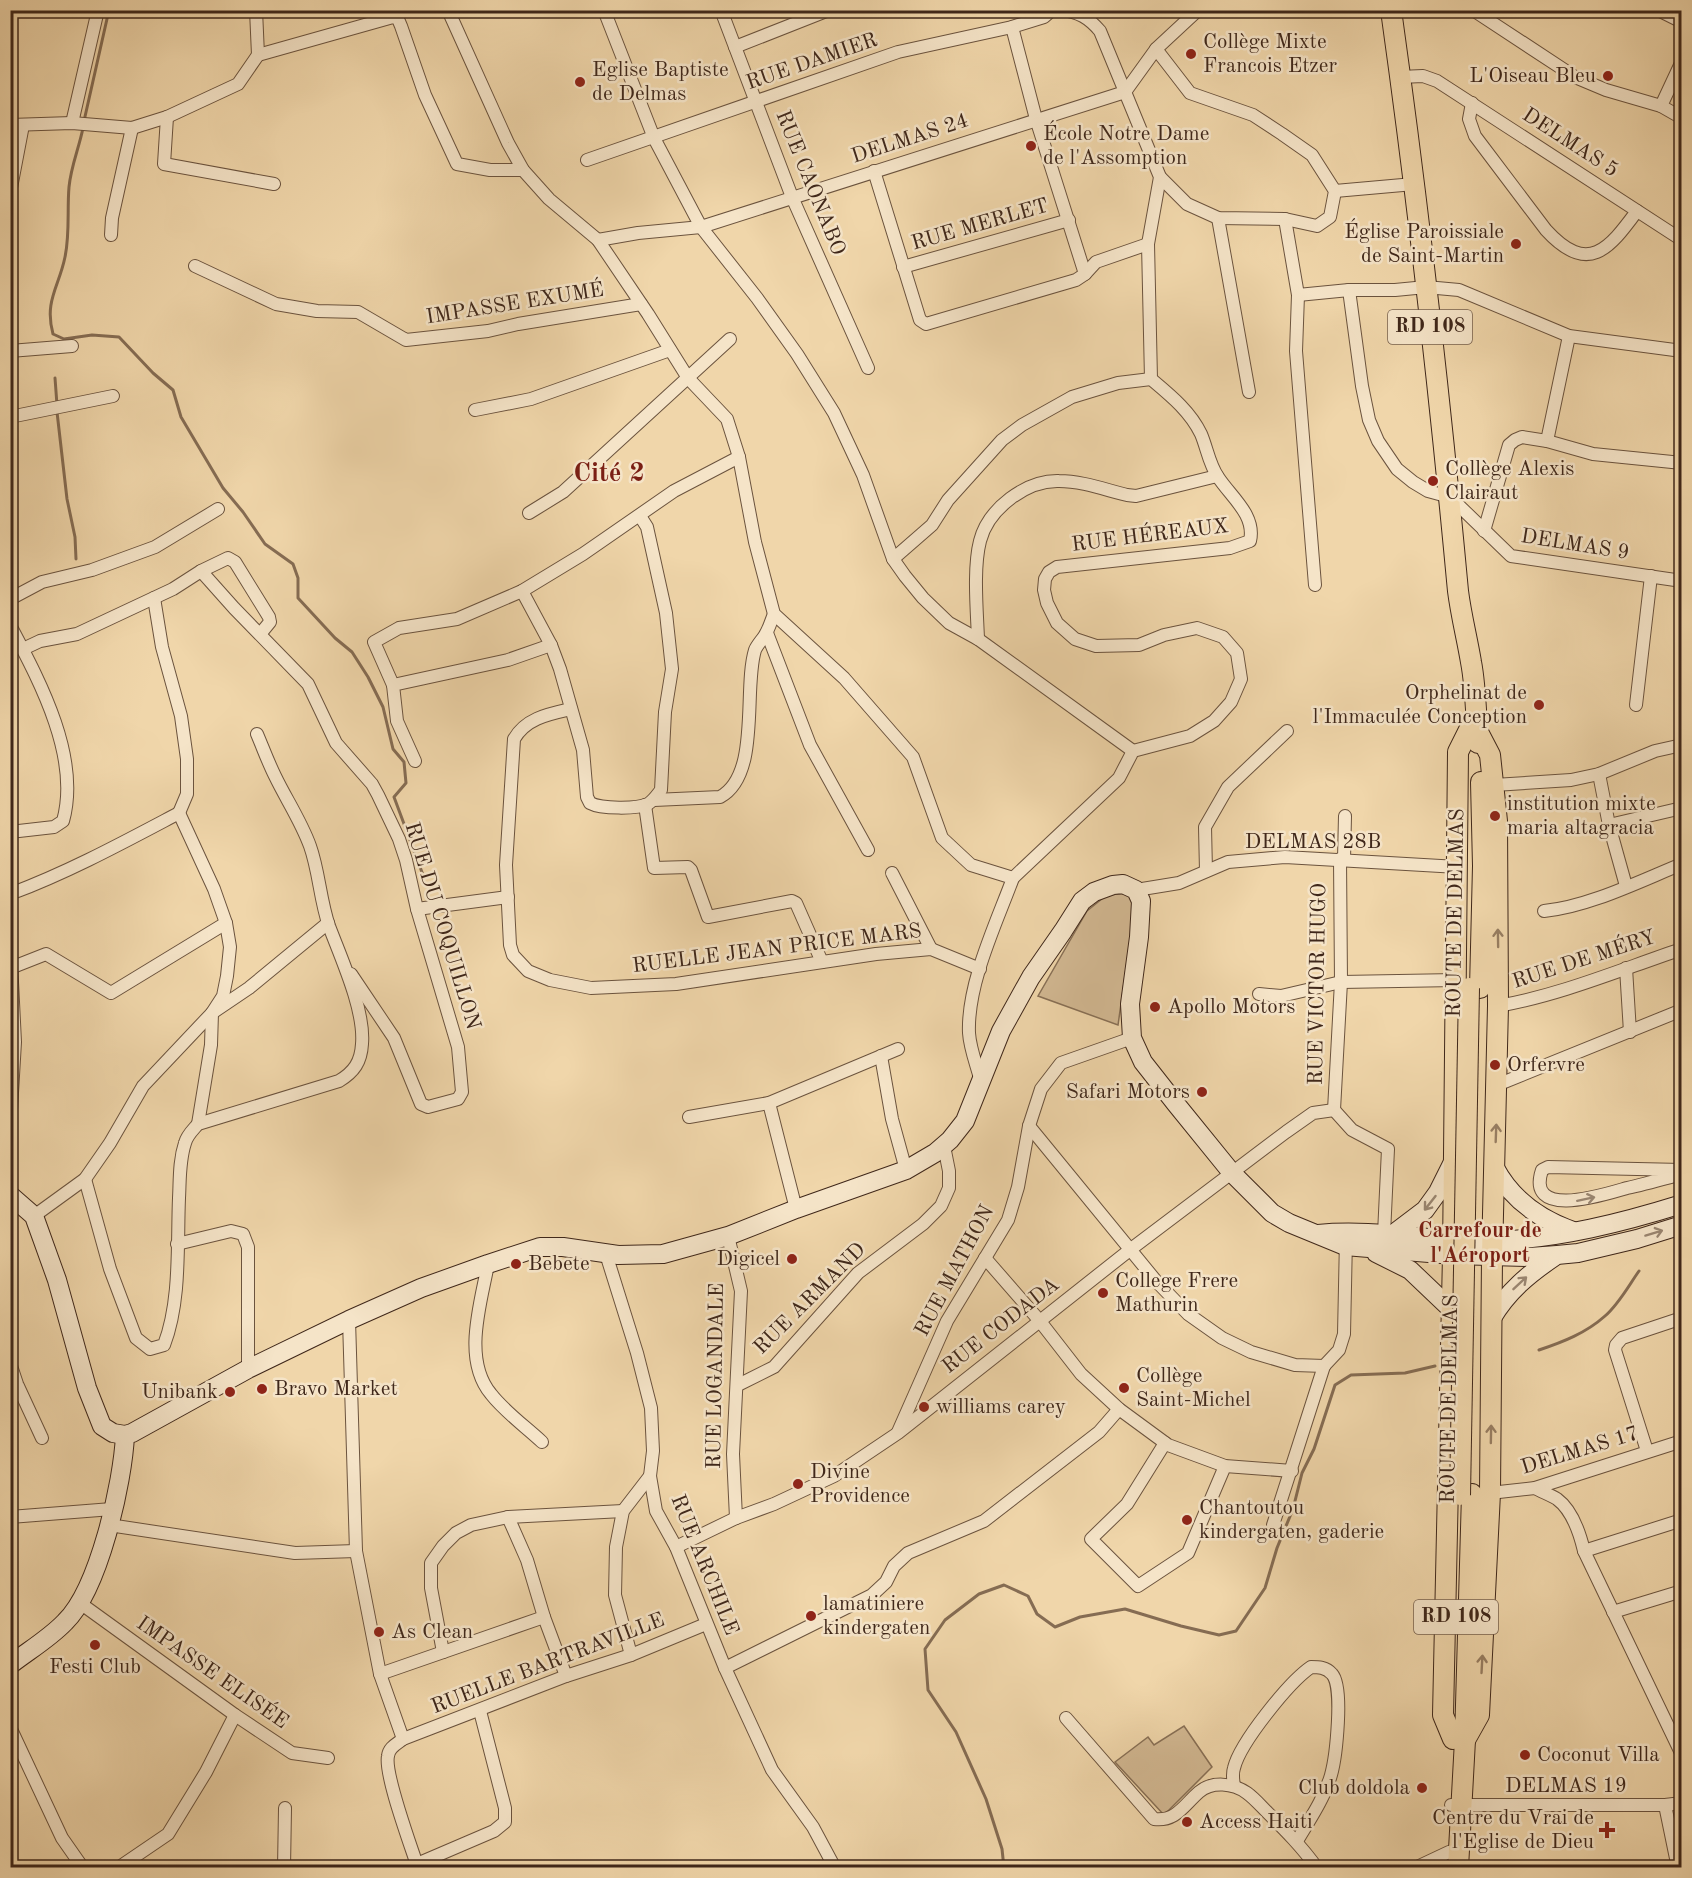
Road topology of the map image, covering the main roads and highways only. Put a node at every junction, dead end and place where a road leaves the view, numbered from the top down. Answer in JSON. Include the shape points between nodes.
{"nodes":[{"id":1,"x":1391,"y":10,"type":"edge"},
{"id":2,"x":1473,"y":730,"type":"junction"},
{"id":3,"x":1469,"y":985,"type":"junction"},
{"id":4,"x":1454,"y":1160,"type":"junction"},
{"id":5,"x":1495,"y":1167,"type":"junction"},
{"id":6,"x":10,"y":1195,"type":"edge"},
{"id":7,"x":1682,"y":1204,"type":"edge"},
{"id":8,"x":1682,"y":1225,"type":"edge"},
{"id":9,"x":1573,"y":1231,"type":"junction"},
{"id":10,"x":1388,"y":1235,"type":"junction"},
{"id":11,"x":1353,"y":1243,"type":"junction"},
{"id":12,"x":1451,"y":1244,"type":"junction"},
{"id":13,"x":1497,"y":1251,"type":"junction"},
{"id":14,"x":1557,"y":1256,"type":"junction"},
{"id":15,"x":1452,"y":1310,"type":"junction"},
{"id":16,"x":1492,"y":1318,"type":"junction"},
{"id":17,"x":125,"y":1435,"type":"junction"},
{"id":18,"x":1474,"y":1494,"type":"junction"},
{"id":19,"x":10,"y":1665,"type":"edge"},
{"id":20,"x":1459,"y":1740,"type":"junction"},
{"id":21,"x":1453,"y":1859,"type":"edge"}],
"edges":[{"from":1,"to":2,"type":"main road","name":"ROUTE DE DELMAS","number":"RD 108","via":[[1450,497]]},
{"from":2,"to":3,"type":"main road","name":"ROUTE DE DELMAS","number":"RD 108"},
{"from":2,"to":3,"type":"main road","via":[[1458,752],[1458,867]]},
{"from":5,"to":2,"type":"main road","one_way":true,"via":[[1497,821],[1490,755]]},
{"from":3,"to":4,"type":"main road"},
{"from":3,"to":18,"type":"main road","name":"ROUTE DE DELMAS","number":"RD 108","bridge":true},
{"from":4,"to":10,"type":"main road","one_way":true,"via":[[1425,1210]]},
{"from":4,"to":12,"type":"main road"},
{"from":5,"to":9,"type":"main road","via":[[1519,1200],[1553,1224]]},
{"from":5,"to":13,"type":"main road"},
{"from":6,"to":17,"type":"main road","via":[[34,1216],[102,1426]]},
{"from":7,"to":9,"type":"main road","via":[[1615,1224]]},
{"from":14,"to":8,"type":"main road","one_way":true},
{"from":9,"to":13,"type":"main road"},
{"from":10,"to":11,"type":"main road"},
{"from":10,"to":12,"type":"main road"},
{"from":11,"to":12,"type":"main road"},
{"from":11,"to":15,"type":"main road","via":[[1410,1270]]},
{"from":11,"to":17,"type":"main road","via":[[1317,1234],[1272,1213],[1232,1173],[1143,1062],[1132,1038],[1130,1004],[1141,902],[1136,890],[1123,884],[1113,885],[1082,901],[1031,977],[1001,1031],[964,1121],[944,1146],[906,1170],[728,1236],[663,1254],[606,1254],[540,1247],[488,1264],[349,1320]]},
{"from":12,"to":13,"type":"main road"},
{"from":12,"to":15,"type":"main road"},
{"from":13,"to":14,"type":"main road"},
{"from":13,"to":16,"type":"main road"},
{"from":16,"to":14,"type":"main road","one_way":true,"via":[[1518,1284]]},
{"from":15,"to":20,"type":"main road","via":[[1443,1715]]},
{"from":18,"to":16,"type":"main road","one_way":true},
{"from":17,"to":19,"type":"main road","via":[[111,1517],[97,1566],[80,1603],[66,1622]]},
{"from":18,"to":20,"type":"main road","name":"ROUTE DE DELMAS","number":"RD 108"},
{"from":20,"to":18,"type":"main road","one_way":true,"via":[[1479,1715]]},
{"from":20,"to":21,"type":"main road","name":"ROUTE DE DELMAS","number":"RD 108"}]}
